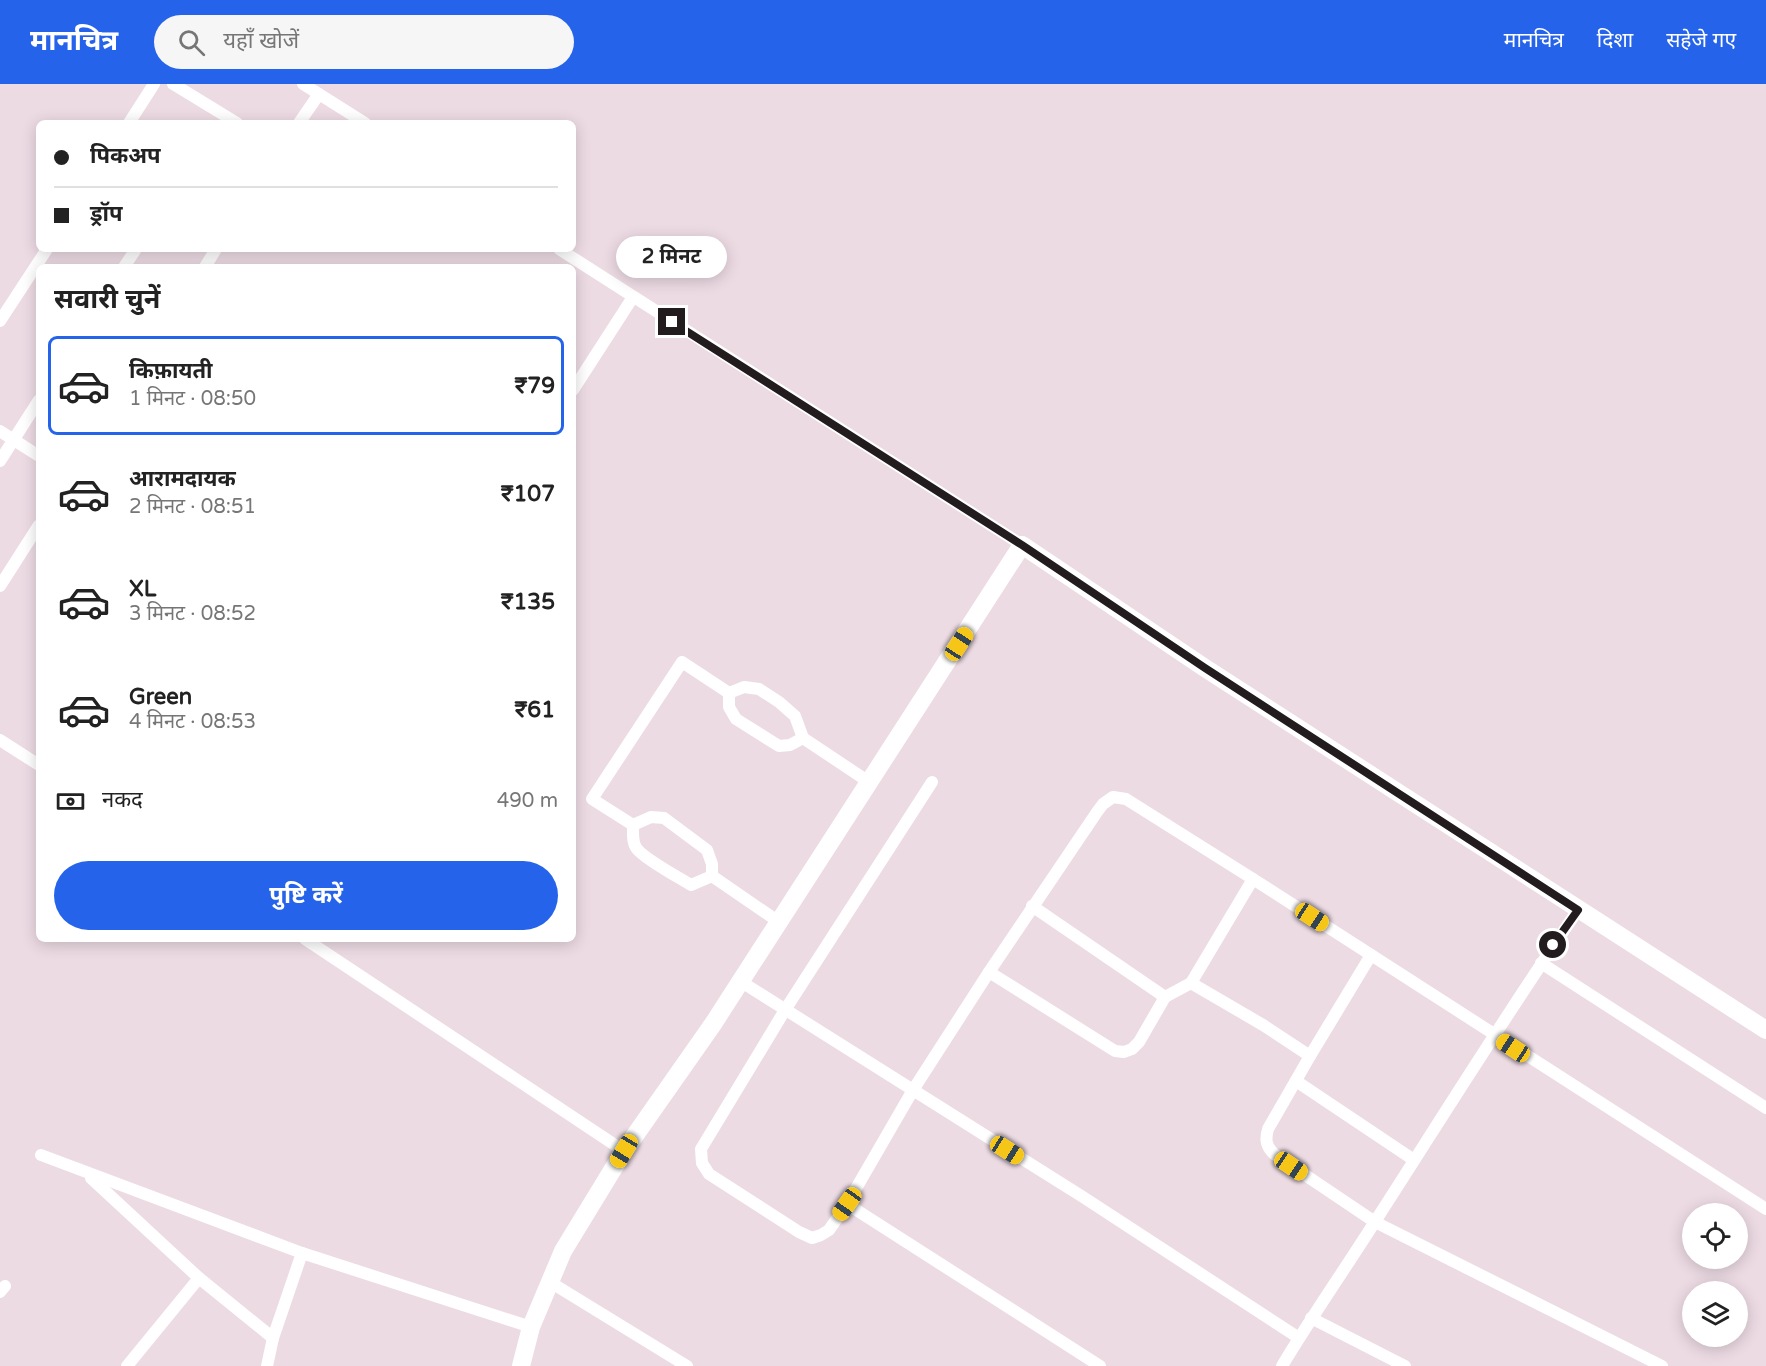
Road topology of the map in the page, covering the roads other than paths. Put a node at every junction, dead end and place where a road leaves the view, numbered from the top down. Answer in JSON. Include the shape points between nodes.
{"nodes":[{"id":1,"x":154,"y":84,"type":"edge"},
{"id":2,"x":173,"y":84,"type":"edge"},
{"id":3,"x":303,"y":84,"type":"edge"},
{"id":4,"x":319,"y":94,"type":"junction"},
{"id":5,"x":131,"y":120,"type":"edge"},
{"id":6,"x":232,"y":120,"type":"edge"},
{"id":7,"x":301,"y":120,"type":"edge"},
{"id":8,"x":360,"y":120,"type":"edge"},
{"id":9,"x":564,"y":252,"type":"edge"},
{"id":10,"x":36,"y":266,"type":"edge"},
{"id":11,"x":633,"y":297,"type":"junction"},
{"id":12,"x":0,"y":321,"type":"edge"},
{"id":13,"x":576,"y":385,"type":"edge"},
{"id":14,"x":36,"y":405,"type":"edge"},
{"id":15,"x":0,"y":430,"type":"edge"},
{"id":16,"x":14,"y":440,"type":"junction"},
{"id":17,"x":36,"y":454,"type":"edge"},
{"id":18,"x":0,"y":461,"type":"edge"},
{"id":19,"x":36,"y":530,"type":"edge"},
{"id":20,"x":1022,"y":545,"type":"junction"},
{"id":21,"x":0,"y":586,"type":"edge"},
{"id":22,"x":729,"y":693,"type":"junction"},
{"id":23,"x":803,"y":738,"type":"junction"},
{"id":24,"x":0,"y":740,"type":"edge"},
{"id":25,"x":36,"y":763,"type":"edge"},
{"id":26,"x":869,"y":782,"type":"junction"},
{"id":27,"x":932,"y":782,"type":"dead end"},
{"id":28,"x":633,"y":825,"type":"junction"},
{"id":29,"x":712,"y":876,"type":"junction"},
{"id":30,"x":1253,"y":879,"type":"junction"},
{"id":31,"x":1032,"y":906,"type":"junction"},
{"id":32,"x":1578,"y":910,"type":"junction"},
{"id":33,"x":778,"y":922,"type":"junction"},
{"id":34,"x":310,"y":942,"type":"edge"},
{"id":35,"x":1371,"y":955,"type":"junction"},
{"id":36,"x":1541,"y":963,"type":"junction"},
{"id":37,"x":988,"y":972,"type":"junction"},
{"id":38,"x":740,"y":981,"type":"junction"},
{"id":39,"x":1191,"y":983,"type":"junction"},
{"id":40,"x":1165,"y":997,"type":"junction"},
{"id":41,"x":785,"y":1010,"type":"junction"},
{"id":42,"x":1766,"y":1030,"type":"edge"},
{"id":43,"x":1494,"y":1035,"type":"junction"},
{"id":44,"x":1310,"y":1056,"type":"junction"},
{"id":45,"x":1296,"y":1082,"type":"junction"},
{"id":46,"x":913,"y":1090,"type":"junction"},
{"id":47,"x":1766,"y":1108,"type":"edge"},
{"id":48,"x":624,"y":1151,"type":"junction"},
{"id":49,"x":41,"y":1155,"type":"dead end"},
{"id":50,"x":1414,"y":1160,"type":"junction"},
{"id":51,"x":86,"y":1173,"type":"junction"},
{"id":52,"x":847,"y":1204,"type":"junction"},
{"id":53,"x":1766,"y":1209,"type":"edge"},
{"id":54,"x":1376,"y":1222,"type":"junction"},
{"id":55,"x":302,"y":1253,"type":"junction"},
{"id":56,"x":199,"y":1278,"type":"junction"},
{"id":57,"x":550,"y":1282,"type":"junction"},
{"id":58,"x":1311,"y":1318,"type":"junction"},
{"id":59,"x":531,"y":1327,"type":"junction"},
{"id":60,"x":273,"y":1338,"type":"junction"},
{"id":61,"x":1299,"y":1338,"type":"junction"},
{"id":62,"x":127,"y":1366,"type":"edge"},
{"id":63,"x":267,"y":1366,"type":"edge"},
{"id":64,"x":521,"y":1366,"type":"edge"},
{"id":65,"x":687,"y":1366,"type":"edge"},
{"id":66,"x":1100,"y":1366,"type":"edge"},
{"id":67,"x":1282,"y":1366,"type":"edge"},
{"id":68,"x":1405,"y":1366,"type":"edge"},
{"id":69,"x":1662,"y":1366,"type":"edge"}],
"edges":[{"from":1,"to":5,"type":"street"},
{"from":2,"to":6,"type":"street"},
{"from":3,"to":4,"type":"street"},
{"from":4,"to":7,"type":"street"},
{"from":4,"to":8,"type":"street"},
{"from":9,"to":11,"type":"street"},
{"from":10,"to":12,"type":"street"},
{"from":11,"to":13,"type":"street"},
{"from":11,"to":20,"type":"street"},
{"from":14,"to":16,"type":"street"},
{"from":15,"to":16,"type":"street"},
{"from":16,"to":17,"type":"street"},
{"from":16,"to":18,"type":"street"},
{"from":19,"to":21,"type":"street"},
{"from":20,"to":26,"type":"street"},
{"from":20,"to":32,"type":"street"},
{"from":22,"to":23,"type":"street","via":[[744,687],[759,689],[795,716]]},
{"from":22,"to":23,"type":"street","via":[[729,707],[736,719],[779,746]]},
{"from":22,"to":28,"type":"street","via":[[682,662],[592,799]]},
{"from":23,"to":26,"type":"street"},
{"from":24,"to":25,"type":"street"},
{"from":26,"to":33,"type":"street"},
{"from":27,"to":41,"type":"street"},
{"from":28,"to":29,"type":"street","via":[[633,840],[638,849],[670,873],[691,885]]},
{"from":28,"to":29,"type":"street","via":[[651,817],[664,818],[707,850]]},
{"from":29,"to":33,"type":"street"},
{"from":30,"to":31,"type":"street","via":[[1126,799],[1113,798],[1103,804]]},
{"from":30,"to":35,"type":"street"},
{"from":30,"to":39,"type":"street"},
{"from":31,"to":37,"type":"street"},
{"from":31,"to":40,"type":"street"},
{"from":32,"to":36,"type":"street"},
{"from":32,"to":42,"type":"street"},
{"from":33,"to":38,"type":"street"},
{"from":34,"to":48,"type":"street"},
{"from":35,"to":43,"type":"street"},
{"from":35,"to":44,"type":"street"},
{"from":36,"to":43,"type":"street"},
{"from":36,"to":47,"type":"street"},
{"from":37,"to":40,"type":"street","via":[[1115,1051],[1132,1049],[1139,1042]]},
{"from":37,"to":46,"type":"street"},
{"from":38,"to":41,"type":"street"},
{"from":38,"to":48,"type":"street"},
{"from":39,"to":40,"type":"street"},
{"from":39,"to":44,"type":"street"},
{"from":41,"to":46,"type":"street"},
{"from":41,"to":52,"type":"street","via":[[701,1149],[702,1163],[710,1174],[812,1238],[829,1230]]},
{"from":43,"to":50,"type":"street"},
{"from":43,"to":53,"type":"street"},
{"from":44,"to":45,"type":"street"},
{"from":45,"to":50,"type":"street"},
{"from":45,"to":54,"type":"street","via":[[1268,1129],[1268,1147]]},
{"from":46,"to":52,"type":"street"},
{"from":46,"to":61,"type":"street"},
{"from":48,"to":57,"type":"street","via":[[563,1251]]},
{"from":49,"to":51,"type":"street"},
{"from":50,"to":54,"type":"street"},
{"from":51,"to":55,"type":"street"},
{"from":51,"to":56,"type":"street"},
{"from":52,"to":66,"type":"street"},
{"from":54,"to":58,"type":"street"},
{"from":54,"to":69,"type":"street"},
{"from":55,"to":59,"type":"street"},
{"from":55,"to":60,"type":"street"},
{"from":56,"to":60,"type":"street"},
{"from":56,"to":62,"type":"street"},
{"from":57,"to":59,"type":"street"},
{"from":57,"to":65,"type":"street"},
{"from":58,"to":61,"type":"street"},
{"from":58,"to":68,"type":"street"},
{"from":59,"to":64,"type":"street"},
{"from":60,"to":63,"type":"street"},
{"from":61,"to":67,"type":"street"}]}
